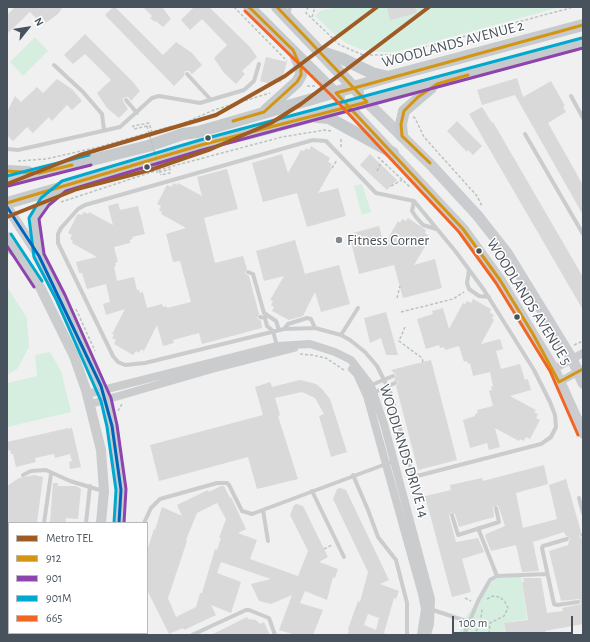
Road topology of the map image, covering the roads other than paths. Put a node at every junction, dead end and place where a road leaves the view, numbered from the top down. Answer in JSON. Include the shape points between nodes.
{"nodes":[{"id":1,"x":249,"y":7,"type":"edge"},
{"id":2,"x":277,"y":7,"type":"edge"},
{"id":3,"x":289,"y":12,"type":"edge"},
{"id":4,"x":583,"y":25,"type":"edge"},
{"id":5,"x":583,"y":43,"type":"edge"},
{"id":6,"x":293,"y":50,"type":"junction"},
{"id":7,"x":321,"y":52,"type":"junction"},
{"id":8,"x":259,"y":64,"type":"dead end"},
{"id":9,"x":54,"y":65,"type":"dead end"},
{"id":10,"x":187,"y":74,"type":"dead end"},
{"id":11,"x":388,"y":77,"type":"junction"},
{"id":12,"x":437,"y":84,"type":"junction"},
{"id":13,"x":354,"y":88,"type":"junction"},
{"id":14,"x":336,"y":93,"type":"junction"},
{"id":15,"x":571,"y":96,"type":"dead end"},
{"id":16,"x":126,"y":100,"type":"dead end"},
{"id":17,"x":211,"y":100,"type":"junction"},
{"id":18,"x":367,"y":102,"type":"junction"},
{"id":19,"x":348,"y":106,"type":"junction"},
{"id":20,"x":264,"y":112,"type":"junction"},
{"id":21,"x":137,"y":113,"type":"junction"},
{"id":22,"x":314,"y":116,"type":"junction"},
{"id":23,"x":583,"y":118,"type":"edge"},
{"id":24,"x":104,"y":130,"type":"junction"},
{"id":25,"x":525,"y":134,"type":"dead end"},
{"id":26,"x":402,"y":136,"type":"junction"},
{"id":27,"x":7,"y":149,"type":"edge"},
{"id":28,"x":393,"y":153,"type":"junction"},
{"id":29,"x":10,"y":166,"type":"edge"},
{"id":30,"x":38,"y":173,"type":"junction"},
{"id":31,"x":7,"y":181,"type":"edge"},
{"id":32,"x":64,"y":186,"type":"junction"},
{"id":33,"x":414,"y":201,"type":"junction"},
{"id":34,"x":7,"y":203,"type":"edge"},
{"id":35,"x":7,"y":207,"type":"edge"},
{"id":36,"x":436,"y":229,"type":"junction"},
{"id":37,"x":583,"y":234,"type":"edge"},
{"id":38,"x":7,"y":237,"type":"edge"},
{"id":39,"x":7,"y":245,"type":"edge"},
{"id":40,"x":19,"y":254,"type":"junction"},
{"id":41,"x":39,"y":256,"type":"junction"},
{"id":42,"x":469,"y":270,"type":"junction"},
{"id":43,"x":248,"y":272,"type":"dead end"},
{"id":44,"x":489,"y":298,"type":"junction"},
{"id":45,"x":358,"y":308,"type":"dead end"},
{"id":46,"x":260,"y":317,"type":"dead end"},
{"id":47,"x":315,"y":328,"type":"junction"},
{"id":48,"x":284,"y":329,"type":"junction"},
{"id":49,"x":279,"y":330,"type":"junction"},
{"id":50,"x":273,"y":331,"type":"junction"},
{"id":51,"x":341,"y":334,"type":"junction"},
{"id":52,"x":278,"y":349,"type":"junction"},
{"id":53,"x":583,"y":353,"type":"edge"},
{"id":54,"x":572,"y":359,"type":"junction"},
{"id":55,"x":554,"y":369,"type":"junction"},
{"id":56,"x":580,"y":370,"type":"edge"},
{"id":57,"x":393,"y":376,"type":"dead end"},
{"id":58,"x":384,"y":379,"type":"junction"},
{"id":59,"x":560,"y":382,"type":"junction"},
{"id":60,"x":395,"y":383,"type":"dead end"},
{"id":61,"x":583,"y":383,"type":"edge"},
{"id":62,"x":388,"y":386,"type":"junction"},
{"id":63,"x":103,"y":390,"type":"junction"},
{"id":64,"x":369,"y":391,"type":"junction"},
{"id":65,"x":87,"y":394,"type":"junction"},
{"id":66,"x":106,"y":400,"type":"junction"},
{"id":67,"x":91,"y":404,"type":"junction"},
{"id":68,"x":583,"y":433,"type":"edge"},
{"id":69,"x":391,"y":462,"type":"junction"},
{"id":70,"x":51,"y":474,"type":"junction"},
{"id":71,"x":23,"y":475,"type":"dead end"},
{"id":72,"x":353,"y":475,"type":"junction"},
{"id":73,"x":90,"y":486,"type":"junction"},
{"id":74,"x":104,"y":491,"type":"junction"},
{"id":75,"x":312,"y":492,"type":"junction"},
{"id":76,"x":579,"y":498,"type":"dead end"},
{"id":77,"x":496,"y":508,"type":"dead end"},
{"id":78,"x":263,"y":510,"type":"junction"},
{"id":79,"x":583,"y":513,"type":"edge"},
{"id":80,"x":452,"y":515,"type":"dead end"},
{"id":81,"x":44,"y":522,"type":"edge"},
{"id":82,"x":86,"y":522,"type":"edge"},
{"id":83,"x":101,"y":522,"type":"edge"},
{"id":84,"x":119,"y":522,"type":"edge"},
{"id":85,"x":144,"y":522,"type":"edge"},
{"id":86,"x":478,"y":528,"type":"junction"},
{"id":87,"x":566,"y":539,"type":"dead end"},
{"id":88,"x":268,"y":541,"type":"dead end"},
{"id":89,"x":344,"y":557,"type":"dead end"},
{"id":90,"x":547,"y":574,"type":"junction"},
{"id":91,"x":497,"y":576,"type":"junction"},
{"id":92,"x":578,"y":602,"type":"dead end"},
{"id":93,"x":428,"y":609,"type":"junction"},
{"id":94,"x":469,"y":622,"type":"junction"},
{"id":95,"x":192,"y":635,"type":"edge"},
{"id":96,"x":275,"y":635,"type":"edge"},
{"id":97,"x":407,"y":635,"type":"edge"},
{"id":98,"x":421,"y":635,"type":"edge"},
{"id":99,"x":427,"y":635,"type":"edge"},
{"id":100,"x":464,"y":635,"type":"edge"}],
"edges":[{"from":1,"to":6,"type":"main road","name":"WOODLANDS AVENUE 5"},
{"from":2,"to":3,"type":"main road","name":"WOODLANDS AVENUE 5"},
{"from":3,"to":7,"type":"main road","name":"WOODLANDS AVENUE 5"},
{"from":4,"to":11,"type":"main road","name":"WOODLANDS AVENUE 2"},
{"from":5,"to":12,"type":"main road"},
{"from":6,"to":14,"type":"main road","name":"WOODLANDS AVENUE 5"},
{"from":6,"to":20,"type":"main road","via":[[301,68],[301,75],[297,82]]},
{"from":7,"to":11,"type":"main road"},
{"from":7,"to":13,"type":"main road","name":"WOODLANDS AVENUE 5"},
{"from":8,"to":17,"type":"lane","via":[[254,81],[244,90]]},
{"from":9,"to":24,"type":"lane","via":[[102,114]]},
{"from":10,"to":17,"type":"lane"},
{"from":11,"to":13,"type":"main road","name":"WOODLANDS AVENUE 2"},
{"from":12,"to":18,"type":"main road"},
{"from":12,"to":26,"type":"main road","via":[[404,111]]},
{"from":13,"to":14,"type":"main road","name":"WOODLANDS AVENUE 2"},
{"from":13,"to":18,"type":"main road","name":"WOODLANDS AVENUE 5"},
{"from":14,"to":19,"type":"main road","name":"WOODLANDS AVENUE 5"},
{"from":14,"to":20,"type":"main road","name":"WOODLANDS AVENUE 2"},
{"from":15,"to":23,"type":"lane"},
{"from":16,"to":21,"type":"lane"},
{"from":17,"to":21,"type":"lane","via":[[193,103],[159,96],[152,98]]},
{"from":18,"to":19,"type":"main road"},
{"from":18,"to":26,"type":"main road","name":"WOODLANDS AVENUE 5"},
{"from":19,"to":22,"type":"main road"},
{"from":19,"to":28,"type":"main road","name":"WOODLANDS AVENUE 5"},
{"from":20,"to":30,"type":"main road","name":"WOODLANDS AVENUE 2","via":[[148,146]]},
{"from":21,"to":24,"type":"lane","via":[[120,127]]},
{"from":22,"to":28,"type":"main road","via":[[329,118]]},
{"from":22,"to":32,"type":"main road","via":[[201,145]]},
{"from":24,"to":27,"type":"lane","via":[[29,148]]},
{"from":25,"to":37,"type":"lane"},
{"from":26,"to":54,"type":"main road","name":"WOODLANDS AVENUE 5","via":[[477,215],[507,253]]},
{"from":28,"to":55,"type":"main road","name":"WOODLANDS AVENUE 5","via":[[463,229],[500,280]]},
{"from":29,"to":30,"type":"main road"},
{"from":30,"to":31,"type":"main road","name":"WOODLANDS AVENUE 2"},
{"from":32,"to":34,"type":"main road"},
{"from":32,"to":41,"type":"main road","via":[[45,202],[34,218]]},
{"from":33,"to":36,"type":"lane"},
{"from":33,"to":36,"type":"lane","via":[[412,212],[423,225]]},
{"from":33,"to":50,"type":"lane","via":[[376,193],[326,141],[313,140],[85,205],[58,234],[62,254],[118,362],[125,365],[145,363]]},
{"from":35,"to":41,"type":"street"},
{"from":36,"to":42,"type":"lane"},
{"from":38,"to":40,"type":"street"},
{"from":39,"to":40,"type":"main road"},
{"from":40,"to":65,"type":"street","via":[[58,321]]},
{"from":41,"to":63,"type":"street"},
{"from":42,"to":44,"type":"lane"},
{"from":42,"to":44,"type":"lane","via":[[469,289],[479,296]]},
{"from":43,"to":49,"type":"lane","via":[[253,274],[264,313],[276,321]]},
{"from":44,"to":62,"type":"lane","via":[[534,370],[550,402],[556,427],[551,437],[541,444],[417,476],[411,470]]},
{"from":45,"to":51,"type":"lane"},
{"from":46,"to":50,"type":"lane","via":[[265,318],[267,326]]},
{"from":47,"to":48,"type":"lane"},
{"from":47,"to":48,"type":"lane","via":[[311,319],[307,318],[288,324]]},
{"from":47,"to":51,"type":"lane"},
{"from":48,"to":49,"type":"lane"},
{"from":49,"to":50,"type":"lane"},
{"from":50,"to":52,"type":"lane"},
{"from":51,"to":58,"type":"lane","via":[[365,352]]},
{"from":52,"to":63,"type":"street","name":"WOODLANDS DRIVE 14"},
{"from":52,"to":64,"type":"street","name":"WOODLANDS DRIVE 14","via":[[308,348],[333,355],[357,374]]},
{"from":52,"to":66,"type":"street","name":"WOODLANDS DRIVE 14"},
{"from":53,"to":54,"type":"street"},
{"from":54,"to":55,"type":"street"},
{"from":54,"to":56,"type":"main road","name":"WOODLANDS AVENUE 5"},
{"from":55,"to":59,"type":"main road","name":"WOODLANDS AVENUE 5"},
{"from":56,"to":59,"type":"street"},
{"from":56,"to":61,"type":"main road","name":"WOODLANDS AVENUE 5"},
{"from":57,"to":58,"type":"lane"},
{"from":58,"to":62,"type":"lane"},
{"from":58,"to":64,"type":"lane"},
{"from":59,"to":68,"type":"main road","name":"WOODLANDS AVENUE 5"},
{"from":60,"to":62,"type":"lane"},
{"from":62,"to":64,"type":"lane"},
{"from":63,"to":65,"type":"street","name":"WOODLANDS DRIVE 14"},
{"from":63,"to":66,"type":"street"},
{"from":64,"to":69,"type":"street","name":"WOODLANDS DRIVE 14"},
{"from":65,"to":67,"type":"street"},
{"from":66,"to":67,"type":"street","name":"WOODLANDS DRIVE 14"},
{"from":66,"to":84,"type":"street","via":[[121,490]]},
{"from":67,"to":74,"type":"street","via":[[101,450]]},
{"from":69,"to":72,"type":"lane"},
{"from":69,"to":93,"type":"street","name":"WOODLANDS DRIVE 14"},
{"from":70,"to":71,"type":"lane","via":[[46,470],[31,471]]},
{"from":70,"to":73,"type":"lane"},
{"from":70,"to":81,"type":"lane"},
{"from":72,"to":75,"type":"lane"},
{"from":72,"to":97,"type":"lane","via":[[378,537],[396,560],[407,603]]},
{"from":73,"to":74,"type":"lane"},
{"from":73,"to":82,"type":"lane"},
{"from":74,"to":83,"type":"street"},
{"from":75,"to":78,"type":"lane"},
{"from":75,"to":89,"type":"lane"},
{"from":76,"to":79,"type":"lane"},
{"from":77,"to":86,"type":"lane","via":[[499,522]]},
{"from":78,"to":85,"type":"lane","via":[[252,514],[242,511],[230,486],[222,482],[160,500],[151,508]]},
{"from":78,"to":88,"type":"lane"},
{"from":80,"to":86,"type":"lane","via":[[458,535]]},
{"from":86,"to":91,"type":"lane"},
{"from":87,"to":90,"type":"lane","via":[[542,546]]},
{"from":90,"to":91,"type":"lane"},
{"from":90,"to":92,"type":"lane","via":[[554,604]]},
{"from":91,"to":94,"type":"lane","via":[[487,585]]},
{"from":93,"to":94,"type":"lane"},
{"from":93,"to":98,"type":"street","name":"WOODLANDS DRIVE 14"},
{"from":93,"to":99,"type":"street","name":"WOODLANDS DRIVE 14"},
{"from":94,"to":100,"type":"lane"},
{"from":95,"to":96,"type":"lane","via":[[249,610],[269,618]]}]}
